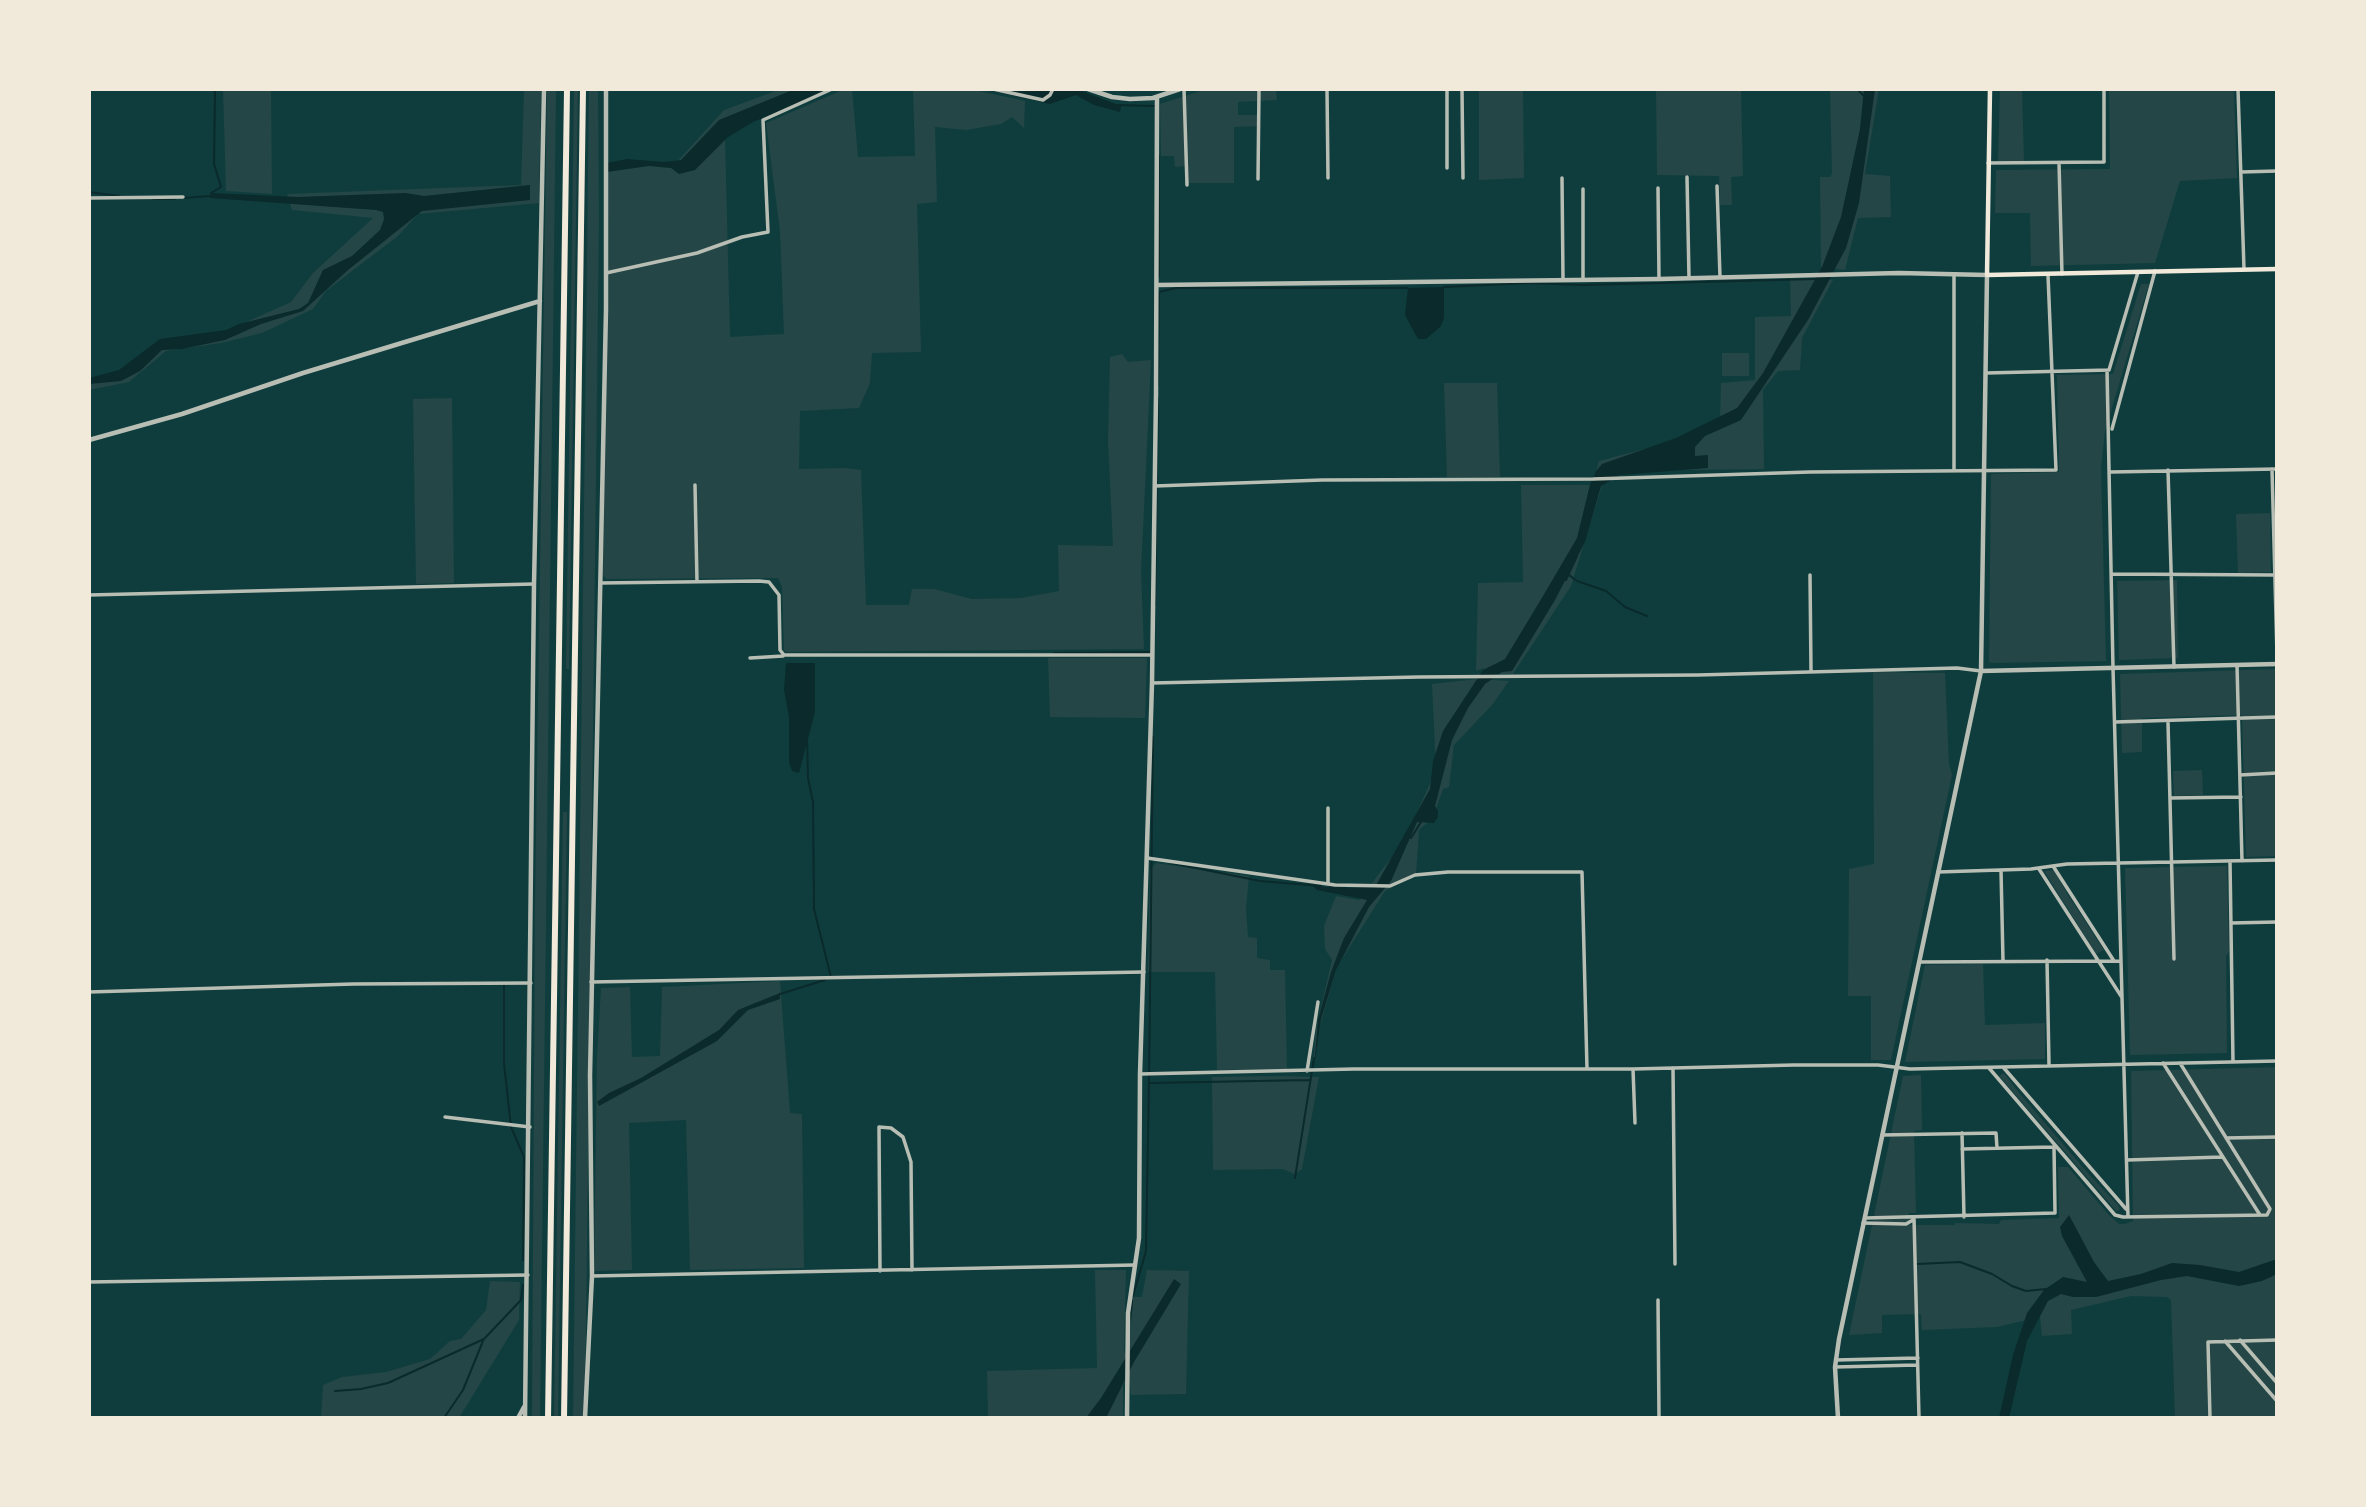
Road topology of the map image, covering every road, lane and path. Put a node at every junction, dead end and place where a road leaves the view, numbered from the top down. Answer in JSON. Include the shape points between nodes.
{"nodes":[{"id":1,"x":544,"y":89,"type":"edge"},
{"id":2,"x":567,"y":89,"type":"edge"},
{"id":3,"x":583,"y":89,"type":"edge"},
{"id":4,"x":606,"y":89,"type":"edge"},
{"id":5,"x":832,"y":89,"type":"edge"},
{"id":6,"x":993,"y":89,"type":"edge"},
{"id":7,"x":1088,"y":89,"type":"edge"},
{"id":8,"x":1182,"y":89,"type":"edge"},
{"id":9,"x":1259,"y":89,"type":"edge"},
{"id":10,"x":1326,"y":89,"type":"edge"},
{"id":11,"x":1447,"y":89,"type":"edge"},
{"id":12,"x":1462,"y":89,"type":"edge"},
{"id":13,"x":1990,"y":89,"type":"edge"},
{"id":14,"x":2104,"y":89,"type":"edge"},
{"id":15,"x":2238,"y":89,"type":"edge"},
{"id":16,"x":1053,"y":90,"type":"edge"},
{"id":17,"x":1157,"y":97,"type":"junction"},
{"id":18,"x":1988,"y":163,"type":"junction"},
{"id":19,"x":2059,"y":163,"type":"junction"},
{"id":20,"x":1447,"y":168,"type":"dead end"},
{"id":21,"x":2277,"y":171,"type":"edge"},
{"id":22,"x":2241,"y":172,"type":"junction"},
{"id":23,"x":1328,"y":177,"type":"dead end"},
{"id":24,"x":1687,"y":177,"type":"dead end"},
{"id":25,"x":1463,"y":178,"type":"dead end"},
{"id":26,"x":1562,"y":178,"type":"dead end"},
{"id":27,"x":1258,"y":179,"type":"dead end"},
{"id":28,"x":1187,"y":185,"type":"dead end"},
{"id":29,"x":1717,"y":186,"type":"dead end"},
{"id":30,"x":1658,"y":188,"type":"dead end"},
{"id":31,"x":1583,"y":189,"type":"dead end"},
{"id":32,"x":183,"y":197,"type":"dead end"},
{"id":33,"x":89,"y":198,"type":"edge"},
{"id":34,"x":2277,"y":268,"type":"edge"},
{"id":35,"x":2244,"y":269,"type":"junction"},
{"id":36,"x":2155,"y":271,"type":"junction"},
{"id":37,"x":2138,"y":272,"type":"junction"},
{"id":38,"x":606,"y":273,"type":"junction"},
{"id":39,"x":1955,"y":274,"type":"junction"},
{"id":40,"x":2062,"y":274,"type":"junction"},
{"id":41,"x":1987,"y":275,"type":"junction"},
{"id":42,"x":2048,"y":275,"type":"junction"},
{"id":43,"x":1720,"y":277,"type":"junction"},
{"id":44,"x":1689,"y":278,"type":"junction"},
{"id":45,"x":1563,"y":279,"type":"junction"},
{"id":46,"x":1583,"y":279,"type":"junction"},
{"id":47,"x":1659,"y":279,"type":"junction"},
{"id":48,"x":1157,"y":285,"type":"junction"},
{"id":49,"x":540,"y":302,"type":"junction"},
{"id":50,"x":2108,"y":370,"type":"junction"},
{"id":51,"x":2052,"y":372,"type":"junction"},
{"id":52,"x":1986,"y":373,"type":"junction"},
{"id":53,"x":2110,"y":435,"type":"junction"},
{"id":54,"x":89,"y":440,"type":"edge"},
{"id":55,"x":2274,"y":469,"type":"edge"},
{"id":56,"x":2168,"y":470,"type":"junction"},
{"id":57,"x":1954,"y":471,"type":"junction"},
{"id":58,"x":1985,"y":471,"type":"junction"},
{"id":59,"x":2111,"y":472,"type":"junction"},
{"id":60,"x":695,"y":485,"type":"dead end"},
{"id":61,"x":1155,"y":486,"type":"junction"},
{"id":62,"x":2112,"y":574,"type":"junction"},
{"id":63,"x":1810,"y":575,"type":"dead end"},
{"id":64,"x":2172,"y":575,"type":"junction"},
{"id":65,"x":2276,"y":575,"type":"edge"},
{"id":66,"x":697,"y":582,"type":"junction"},
{"id":67,"x":600,"y":583,"type":"junction"},
{"id":68,"x":534,"y":584,"type":"junction"},
{"id":69,"x":89,"y":595,"type":"edge"},
{"id":70,"x":2277,"y":654,"type":"edge"},
{"id":71,"x":785,"y":655,"type":"junction"},
{"id":72,"x":1152,"y":655,"type":"junction"},
{"id":73,"x":750,"y":658,"type":"dead end"},
{"id":74,"x":2277,"y":664,"type":"edge"},
{"id":75,"x":2237,"y":665,"type":"junction"},
{"id":76,"x":2174,"y":667,"type":"junction"},
{"id":77,"x":2113,"y":668,"type":"junction"},
{"id":78,"x":1811,"y":671,"type":"junction"},
{"id":79,"x":1981,"y":671,"type":"junction"},
{"id":80,"x":1152,"y":683,"type":"junction"},
{"id":81,"x":2277,"y":717,"type":"edge"},
{"id":82,"x":2238,"y":718,"type":"junction"},
{"id":83,"x":2115,"y":722,"type":"junction"},
{"id":84,"x":2168,"y":722,"type":"junction"},
{"id":85,"x":2277,"y":774,"type":"edge"},
{"id":86,"x":2240,"y":775,"type":"junction"},
{"id":87,"x":2241,"y":797,"type":"junction"},
{"id":88,"x":2170,"y":799,"type":"junction"},
{"id":89,"x":1328,"y":808,"type":"dead end"},
{"id":90,"x":1147,"y":858,"type":"junction"},
{"id":91,"x":2277,"y":860,"type":"edge"},
{"id":92,"x":2230,"y":861,"type":"junction"},
{"id":93,"x":2242,"y":861,"type":"junction"},
{"id":94,"x":2118,"y":863,"type":"junction"},
{"id":95,"x":2172,"y":863,"type":"junction"},
{"id":96,"x":2053,"y":866,"type":"junction"},
{"id":97,"x":2039,"y":869,"type":"junction"},
{"id":98,"x":2001,"y":870,"type":"junction"},
{"id":99,"x":1938,"y":872,"type":"junction"},
{"id":100,"x":1328,"y":884,"type":"junction"},
{"id":101,"x":2277,"y":922,"type":"edge"},
{"id":102,"x":2231,"y":923,"type":"junction"},
{"id":103,"x":2174,"y":959,"type":"dead end"},
{"id":104,"x":2047,"y":960,"type":"junction"},
{"id":105,"x":2096,"y":960,"type":"junction"},
{"id":106,"x":2003,"y":961,"type":"junction"},
{"id":107,"x":2113,"y":961,"type":"junction"},
{"id":108,"x":2121,"y":961,"type":"junction"},
{"id":109,"x":1919,"y":962,"type":"junction"},
{"id":110,"x":1144,"y":972,"type":"junction"},
{"id":111,"x":591,"y":982,"type":"junction"},
{"id":112,"x":531,"y":983,"type":"junction"},
{"id":113,"x":89,"y":992,"type":"edge"},
{"id":114,"x":2122,"y":998,"type":"junction"},
{"id":115,"x":1318,"y":1002,"type":"dead end"},
{"id":116,"x":2277,"y":1061,"type":"edge"},
{"id":117,"x":2233,"y":1062,"type":"junction"},
{"id":118,"x":2163,"y":1063,"type":"junction"},
{"id":119,"x":2180,"y":1063,"type":"junction"},
{"id":120,"x":2125,"y":1064,"type":"junction"},
{"id":121,"x":2049,"y":1065,"type":"junction"},
{"id":122,"x":1988,"y":1066,"type":"junction"},
{"id":123,"x":2002,"y":1066,"type":"junction"},
{"id":124,"x":1673,"y":1068,"type":"junction"},
{"id":125,"x":1587,"y":1069,"type":"junction"},
{"id":126,"x":1633,"y":1069,"type":"junction"},
{"id":127,"x":1897,"y":1069,"type":"junction"},
{"id":128,"x":1307,"y":1071,"type":"junction"},
{"id":129,"x":1140,"y":1074,"type":"junction"},
{"id":130,"x":445,"y":1117,"type":"dead end"},
{"id":131,"x":1634,"y":1123,"type":"dead end"},
{"id":132,"x":530,"y":1127,"type":"junction"},
{"id":133,"x":1962,"y":1133,"type":"junction"},
{"id":134,"x":1882,"y":1135,"type":"junction"},
{"id":135,"x":2226,"y":1138,"type":"junction"},
{"id":136,"x":2277,"y":1138,"type":"edge"},
{"id":137,"x":2054,"y":1147,"type":"junction"},
{"id":138,"x":1997,"y":1148,"type":"junction"},
{"id":139,"x":1962,"y":1149,"type":"junction"},
{"id":140,"x":2224,"y":1157,"type":"junction"},
{"id":141,"x":2127,"y":1160,"type":"junction"},
{"id":142,"x":2128,"y":1211,"type":"junction"},
{"id":143,"x":2260,"y":1216,"type":"junction"},
{"id":144,"x":1964,"y":1217,"type":"junction"},
{"id":145,"x":2128,"y":1217,"type":"junction"},
{"id":146,"x":1914,"y":1218,"type":"junction"},
{"id":147,"x":1864,"y":1221,"type":"junction"},
{"id":148,"x":1675,"y":1264,"type":"dead end"},
{"id":149,"x":1135,"y":1265,"type":"junction"},
{"id":150,"x":912,"y":1270,"type":"junction"},
{"id":151,"x":880,"y":1271,"type":"junction"},
{"id":152,"x":528,"y":1275,"type":"junction"},
{"id":153,"x":592,"y":1276,"type":"junction"},
{"id":154,"x":89,"y":1282,"type":"edge"},
{"id":155,"x":1658,"y":1300,"type":"dead end"},
{"id":156,"x":2240,"y":1340,"type":"junction"},
{"id":157,"x":2277,"y":1340,"type":"edge"},
{"id":158,"x":2225,"y":1341,"type":"junction"},
{"id":159,"x":1918,"y":1358,"type":"junction"},
{"id":160,"x":1836,"y":1360,"type":"junction"},
{"id":161,"x":1918,"y":1365,"type":"junction"},
{"id":162,"x":1835,"y":1367,"type":"junction"},
{"id":163,"x":2277,"y":1382,"type":"edge"},
{"id":164,"x":2277,"y":1401,"type":"edge"},
{"id":165,"x":526,"y":1403,"type":"junction"},
{"id":166,"x":518,"y":1418,"type":"edge"},
{"id":167,"x":526,"y":1418,"type":"edge"},
{"id":168,"x":548,"y":1418,"type":"edge"},
{"id":169,"x":564,"y":1418,"type":"edge"},
{"id":170,"x":585,"y":1418,"type":"edge"},
{"id":171,"x":1127,"y":1418,"type":"edge"},
{"id":172,"x":1659,"y":1418,"type":"edge"},
{"id":173,"x":1838,"y":1418,"type":"edge"},
{"id":174,"x":1919,"y":1418,"type":"edge"},
{"id":175,"x":2210,"y":1418,"type":"edge"}],
"edges":[{"from":1,"to":49,"type":"street"},
{"from":2,"to":168,"type":"highway"},
{"from":3,"to":169,"type":"highway"},
{"from":4,"to":38,"type":"street"},
{"from":5,"to":38,"type":"street","via":[[763,120],[768,232]]},
{"from":6,"to":16,"type":"street","via":[[1042,100]]},
{"from":7,"to":17,"type":"street","via":[[1125,99]]},
{"from":8,"to":17,"type":"street"},
{"from":8,"to":28,"type":"street"},
{"from":9,"to":27,"type":"street"},
{"from":10,"to":23,"type":"street"},
{"from":11,"to":20,"type":"street"},
{"from":12,"to":25,"type":"street"},
{"from":13,"to":18,"type":"main road"},
{"from":14,"to":19,"type":"street","via":[[2104,162]]},
{"from":15,"to":22,"type":"street"},
{"from":17,"to":48,"type":"street"},
{"from":18,"to":19,"type":"street"},
{"from":18,"to":41,"type":"main road"},
{"from":19,"to":40,"type":"street"},
{"from":21,"to":22,"type":"street"},
{"from":22,"to":35,"type":"street"},
{"from":24,"to":44,"type":"street"},
{"from":26,"to":45,"type":"street"},
{"from":29,"to":43,"type":"street"},
{"from":30,"to":47,"type":"street"},
{"from":31,"to":46,"type":"street"},
{"from":32,"to":33,"type":"street"},
{"from":34,"to":35,"type":"main road"},
{"from":35,"to":36,"type":"main road"},
{"from":36,"to":37,"type":"main road"},
{"from":36,"to":53,"type":"street"},
{"from":37,"to":40,"type":"main road"},
{"from":37,"to":50,"type":"street"},
{"from":38,"to":67,"type":"street"},
{"from":39,"to":41,"type":"street"},
{"from":39,"to":43,"type":"street"},
{"from":39,"to":57,"type":"street"},
{"from":40,"to":42,"type":"main road"},
{"from":41,"to":42,"type":"main road"},
{"from":41,"to":52,"type":"street"},
{"from":42,"to":51,"type":"street"},
{"from":43,"to":44,"type":"street"},
{"from":44,"to":47,"type":"street"},
{"from":45,"to":46,"type":"street"},
{"from":45,"to":48,"type":"street"},
{"from":46,"to":47,"type":"street"},
{"from":48,"to":61,"type":"street"},
{"from":49,"to":54,"type":"street"},
{"from":49,"to":68,"type":"street"},
{"from":50,"to":51,"type":"street"},
{"from":50,"to":53,"type":"street"},
{"from":51,"to":52,"type":"street"},
{"from":51,"to":58,"type":"street","via":[[2056,470]]},
{"from":52,"to":58,"type":"street"},
{"from":53,"to":59,"type":"street"},
{"from":55,"to":56,"type":"street"},
{"from":55,"to":65,"type":"street"},
{"from":56,"to":59,"type":"street"},
{"from":56,"to":64,"type":"street"},
{"from":57,"to":58,"type":"street"},
{"from":57,"to":61,"type":"street"},
{"from":58,"to":79,"type":"street"},
{"from":59,"to":62,"type":"street"},
{"from":60,"to":66,"type":"street"},
{"from":61,"to":72,"type":"street"},
{"from":62,"to":64,"type":"street"},
{"from":62,"to":77,"type":"street"},
{"from":63,"to":78,"type":"street"},
{"from":64,"to":65,"type":"street"},
{"from":64,"to":76,"type":"street"},
{"from":65,"to":70,"type":"street"},
{"from":66,"to":67,"type":"street"},
{"from":66,"to":71,"type":"street","via":[[759,580],[771,584],[779,595],[780,650]]},
{"from":67,"to":111,"type":"street"},
{"from":68,"to":69,"type":"street"},
{"from":68,"to":112,"type":"street"},
{"from":71,"to":72,"type":"street"},
{"from":71,"to":73,"type":"street"},
{"from":72,"to":80,"type":"street"},
{"from":74,"to":75,"type":"street"},
{"from":75,"to":76,"type":"street"},
{"from":75,"to":82,"type":"street"},
{"from":76,"to":77,"type":"street"},
{"from":77,"to":79,"type":"street"},
{"from":77,"to":83,"type":"street"},
{"from":78,"to":79,"type":"street"},
{"from":78,"to":80,"type":"street"},
{"from":79,"to":99,"type":"street"},
{"from":80,"to":90,"type":"street"},
{"from":81,"to":82,"type":"street"},
{"from":82,"to":84,"type":"street"},
{"from":82,"to":86,"type":"street"},
{"from":83,"to":84,"type":"street"},
{"from":83,"to":94,"type":"street"},
{"from":84,"to":88,"type":"street"},
{"from":85,"to":86,"type":"street"},
{"from":86,"to":87,"type":"street"},
{"from":87,"to":88,"type":"street"},
{"from":87,"to":93,"type":"street"},
{"from":88,"to":95,"type":"street"},
{"from":89,"to":100,"type":"street"},
{"from":90,"to":100,"type":"street"},
{"from":90,"to":110,"type":"street"},
{"from":91,"to":93,"type":"street"},
{"from":92,"to":93,"type":"street"},
{"from":92,"to":95,"type":"street"},
{"from":92,"to":102,"type":"street"},
{"from":94,"to":95,"type":"street"},
{"from":94,"to":96,"type":"street"},
{"from":94,"to":108,"type":"street"},
{"from":95,"to":103,"type":"street"},
{"from":96,"to":97,"type":"street"},
{"from":96,"to":107,"type":"street"},
{"from":97,"to":98,"type":"street"},
{"from":97,"to":105,"type":"street"},
{"from":98,"to":99,"type":"street"},
{"from":98,"to":106,"type":"street"},
{"from":99,"to":109,"type":"street"},
{"from":100,"to":125,"type":"street","via":[[1390,886],[1418,875],[1582,872]]},
{"from":101,"to":102,"type":"street"},
{"from":102,"to":117,"type":"street"},
{"from":104,"to":105,"type":"street"},
{"from":104,"to":106,"type":"street"},
{"from":104,"to":121,"type":"street"},
{"from":105,"to":107,"type":"street"},
{"from":105,"to":114,"type":"street"},
{"from":106,"to":109,"type":"street"},
{"from":107,"to":108,"type":"street"},
{"from":108,"to":114,"type":"street"},
{"from":109,"to":127,"type":"street"},
{"from":110,"to":111,"type":"street"},
{"from":110,"to":129,"type":"street"},
{"from":111,"to":153,"type":"street"},
{"from":112,"to":113,"type":"street"},
{"from":112,"to":132,"type":"street"},
{"from":114,"to":120,"type":"street"},
{"from":115,"to":128,"type":"street"},
{"from":116,"to":117,"type":"street"},
{"from":117,"to":119,"type":"street"},
{"from":118,"to":119,"type":"street"},
{"from":118,"to":120,"type":"street"},
{"from":118,"to":140,"type":"street"},
{"from":119,"to":135,"type":"street"},
{"from":120,"to":121,"type":"street"},
{"from":120,"to":141,"type":"street"},
{"from":121,"to":123,"type":"street"},
{"from":122,"to":123,"type":"street"},
{"from":122,"to":127,"type":"street"},
{"from":122,"to":137,"type":"street"},
{"from":123,"to":142,"type":"street"},
{"from":124,"to":126,"type":"street"},
{"from":124,"to":127,"type":"street","via":[[1878,1065]]},
{"from":124,"to":148,"type":"street"},
{"from":125,"to":126,"type":"street"},
{"from":125,"to":128,"type":"street"},
{"from":126,"to":131,"type":"street"},
{"from":127,"to":134,"type":"street"},
{"from":128,"to":129,"type":"street"},
{"from":129,"to":149,"type":"street"},
{"from":130,"to":132,"type":"street"},
{"from":132,"to":152,"type":"street"},
{"from":133,"to":134,"type":"street"},
{"from":133,"to":138,"type":"street","via":[[1996,1133]]},
{"from":133,"to":139,"type":"street"},
{"from":134,"to":147,"type":"street"},
{"from":135,"to":136,"type":"street"},
{"from":135,"to":143,"type":"street","via":[[2270,1209]]},
{"from":137,"to":138,"type":"street"},
{"from":137,"to":144,"type":"street","via":[[2053,1215]]},
{"from":137,"to":145,"type":"street","via":[[2112,1213]]},
{"from":138,"to":139,"type":"street"},
{"from":139,"to":144,"type":"street"},
{"from":140,"to":141,"type":"street"},
{"from":140,"to":143,"type":"street"},
{"from":141,"to":142,"type":"street"},
{"from":142,"to":145,"type":"street"},
{"from":143,"to":145,"type":"street"},
{"from":144,"to":146,"type":"street"},
{"from":146,"to":147,"type":"street","via":[[1906,1224]]},
{"from":146,"to":159,"type":"street"},
{"from":147,"to":160,"type":"street"},
{"from":149,"to":150,"type":"street"},
{"from":149,"to":171,"type":"street","via":[[1128,1325]]},
{"from":150,"to":151,"type":"street"},
{"from":150,"to":151,"type":"street","via":[[911,1161],[898,1131],[879,1127]]},
{"from":151,"to":153,"type":"street"},
{"from":152,"to":154,"type":"street"},
{"from":152,"to":165,"type":"street"},
{"from":153,"to":170,"type":"street"},
{"from":155,"to":172,"type":"street"},
{"from":156,"to":157,"type":"street"},
{"from":156,"to":158,"type":"street"},
{"from":156,"to":163,"type":"street"},
{"from":158,"to":164,"type":"street"},
{"from":158,"to":175,"type":"street","via":[[2208,1342]]},
{"from":159,"to":160,"type":"street"},
{"from":159,"to":161,"type":"street"},
{"from":160,"to":162,"type":"street"},
{"from":161,"to":162,"type":"street"},
{"from":161,"to":174,"type":"street"},
{"from":162,"to":173,"type":"street"},
{"from":165,"to":166,"type":"street"},
{"from":165,"to":167,"type":"street"}]}
